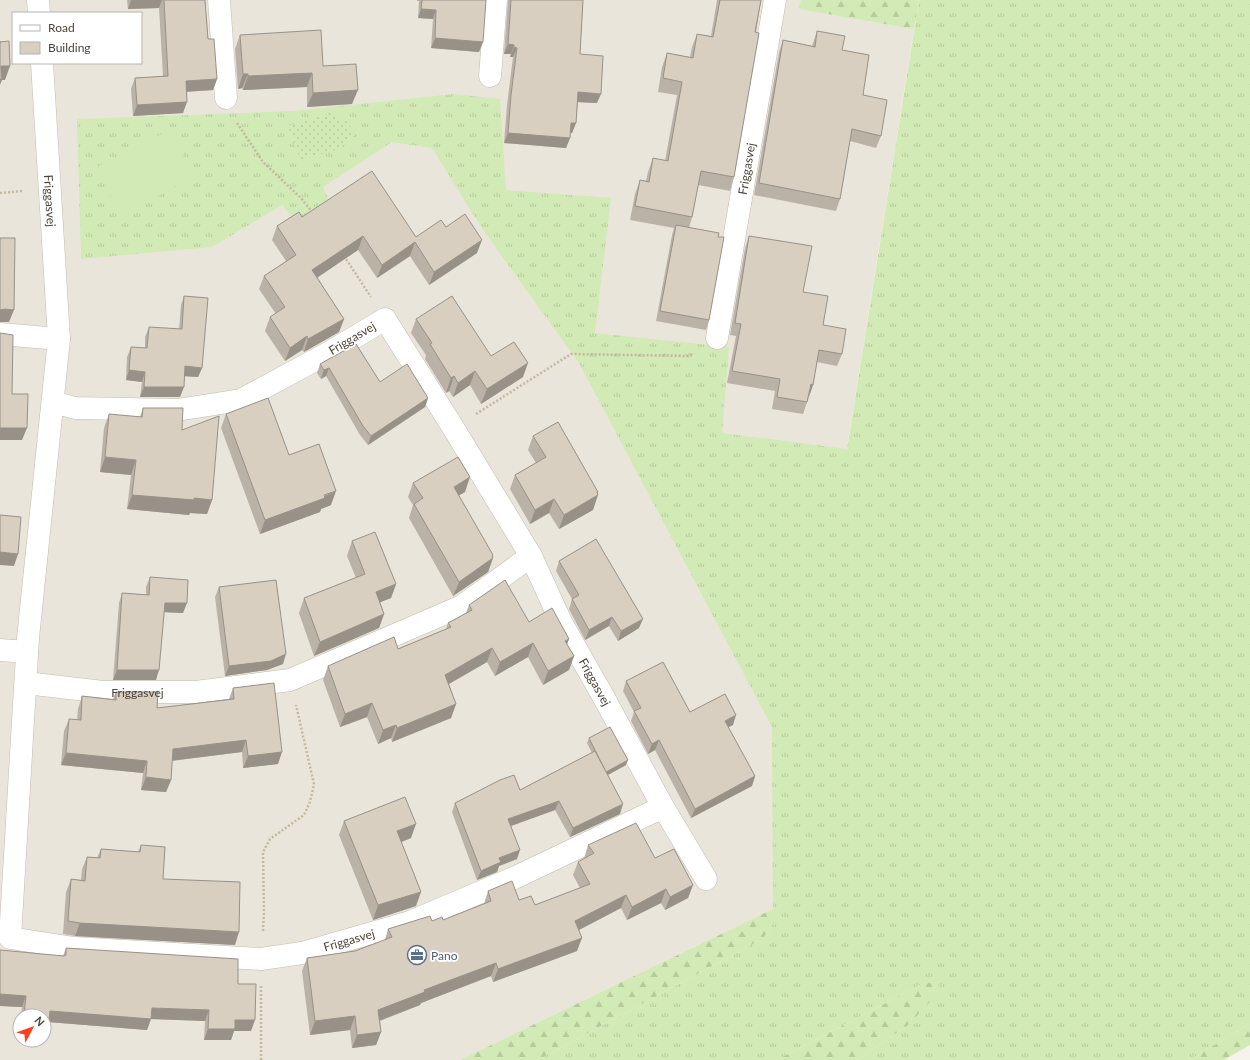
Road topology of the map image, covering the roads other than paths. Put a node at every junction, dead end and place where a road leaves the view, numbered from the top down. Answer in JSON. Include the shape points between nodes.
{"nodes":[{"id":1,"x":38,"y":0,"type":"edge"},
{"id":2,"x":219,"y":0,"type":"edge"},
{"id":3,"x":496,"y":0,"type":"edge"},
{"id":4,"x":775,"y":0,"type":"edge"},
{"id":5,"x":39,"y":12,"type":"edge"},
{"id":6,"x":42,"y":64,"type":"edge"},
{"id":7,"x":490,"y":76,"type":"dead end"},
{"id":8,"x":226,"y":98,"type":"road end"},
{"id":9,"x":0,"y":334,"type":"edge"},
{"id":10,"x":717,"y":338,"type":"road end"},
{"id":11,"x":58,"y":339,"type":"junction"},
{"id":12,"x":53,"y":402,"type":"junction"},
{"id":13,"x":531,"y":556,"type":"junction"},
{"id":14,"x":0,"y":650,"type":"edge"},
{"id":15,"x":28,"y":652,"type":"junction"},
{"id":16,"x":26,"y":683,"type":"junction"},
{"id":17,"x":663,"y":806,"type":"junction"},
{"id":18,"x":706,"y":879,"type":"dead end"},
{"id":19,"x":5,"y":937,"type":"edge"}],
"edges":[{"from":1,"to":5,"type":"street"},
{"from":2,"to":8,"type":"street"},
{"from":3,"to":7,"type":"street"},
{"from":4,"to":10,"type":"street","name":"Friggasvej"},
{"from":6,"to":11,"type":"street","name":"Friggasvej"},
{"from":9,"to":11,"type":"street"},
{"from":11,"to":12,"type":"street","name":"Friggasvej"},
{"from":12,"to":13,"type":"street","name":"Friggasvej","via":[[76,408],[177,410],[241,400],[385,319]]},
{"from":12,"to":15,"type":"street","name":"Friggasvej"},
{"from":13,"to":16,"type":"street","name":"Friggasvej","via":[[462,606],[290,680],[196,692],[103,692]]},
{"from":13,"to":17,"type":"street","name":"Friggasvej","via":[[562,624]]},
{"from":14,"to":15,"type":"street"},
{"from":15,"to":16,"type":"street","name":"Friggasvej"},
{"from":16,"to":19,"type":"street","name":"Friggasvej"},
{"from":17,"to":18,"type":"street","name":"Friggasvej"},
{"from":17,"to":19,"type":"street","name":"Friggasvej","via":[[514,878],[410,922],[302,953],[261,959],[74,948]]}]}
